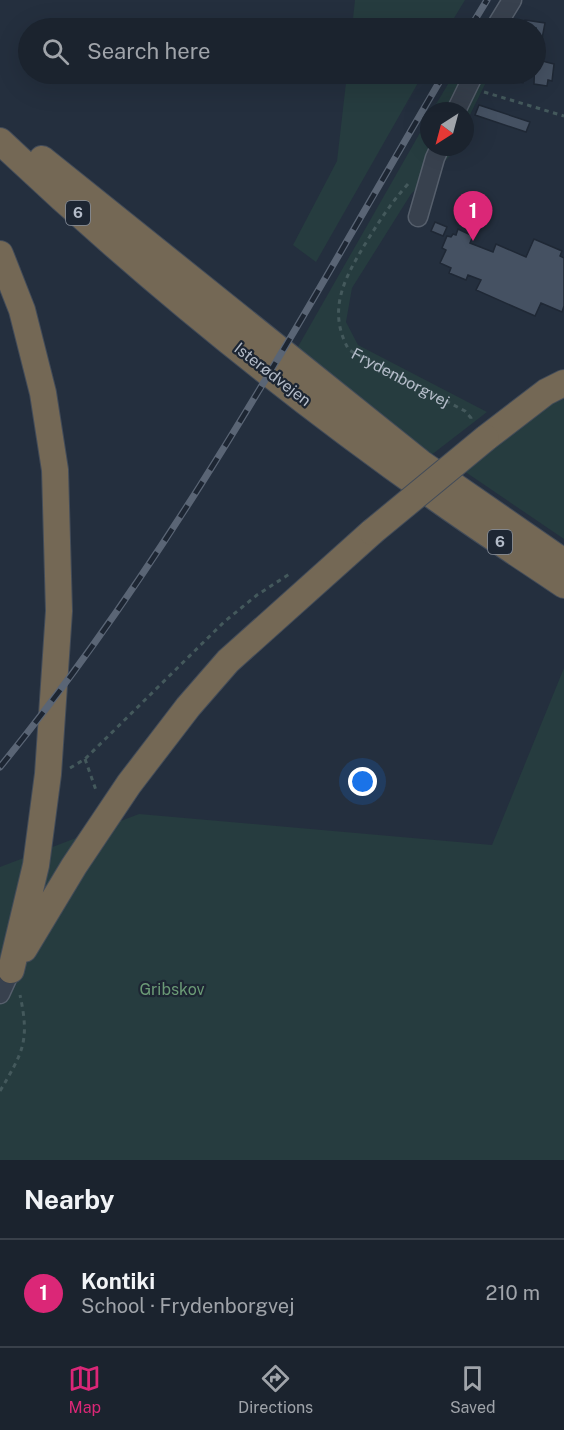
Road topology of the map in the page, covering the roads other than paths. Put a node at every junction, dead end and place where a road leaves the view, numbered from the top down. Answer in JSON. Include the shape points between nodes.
{"nodes":[{"id":1,"x":512,"y":0,"type":"edge"},
{"id":2,"x":501,"y":18,"type":"edge"},
{"id":3,"x":469,"y":84,"type":"edge"},
{"id":4,"x":460,"y":102,"type":"edge"},
{"id":5,"x":0,"y":132,"type":"edge"},
{"id":6,"x":0,"y":141,"type":"edge"},
{"id":7,"x":436,"y":156,"type":"edge"},
{"id":8,"x":418,"y":218,"type":"dead end"},
{"id":9,"x":0,"y":254,"type":"edge"},
{"id":10,"x":564,"y":383,"type":"edge"},
{"id":11,"x":564,"y":562,"type":"edge"},
{"id":12,"x":564,"y":585,"type":"edge"},
{"id":13,"x":11,"y":970,"type":"junction"},
{"id":14,"x":0,"y":994,"type":"edge"}],
"edges":[{"from":1,"to":2,"type":"street"},
{"from":3,"to":4,"type":"street"},
{"from":5,"to":11,"type":"highway","via":[[38,156],[421,463]]},
{"from":6,"to":12,"type":"highway","name":"Isterødvejen","number":"6","via":[[140,266],[276,378],[436,499]]},
{"from":7,"to":8,"type":"street"},
{"from":9,"to":13,"type":"highway","via":[[22,310],[43,393],[55,470],[59,611],[48,774],[36,865]]},
{"from":10,"to":13,"type":"highway","bridge":true,"via":[[478,432],[228,661],[129,784]]},
{"from":13,"to":14,"type":"street"}]}
